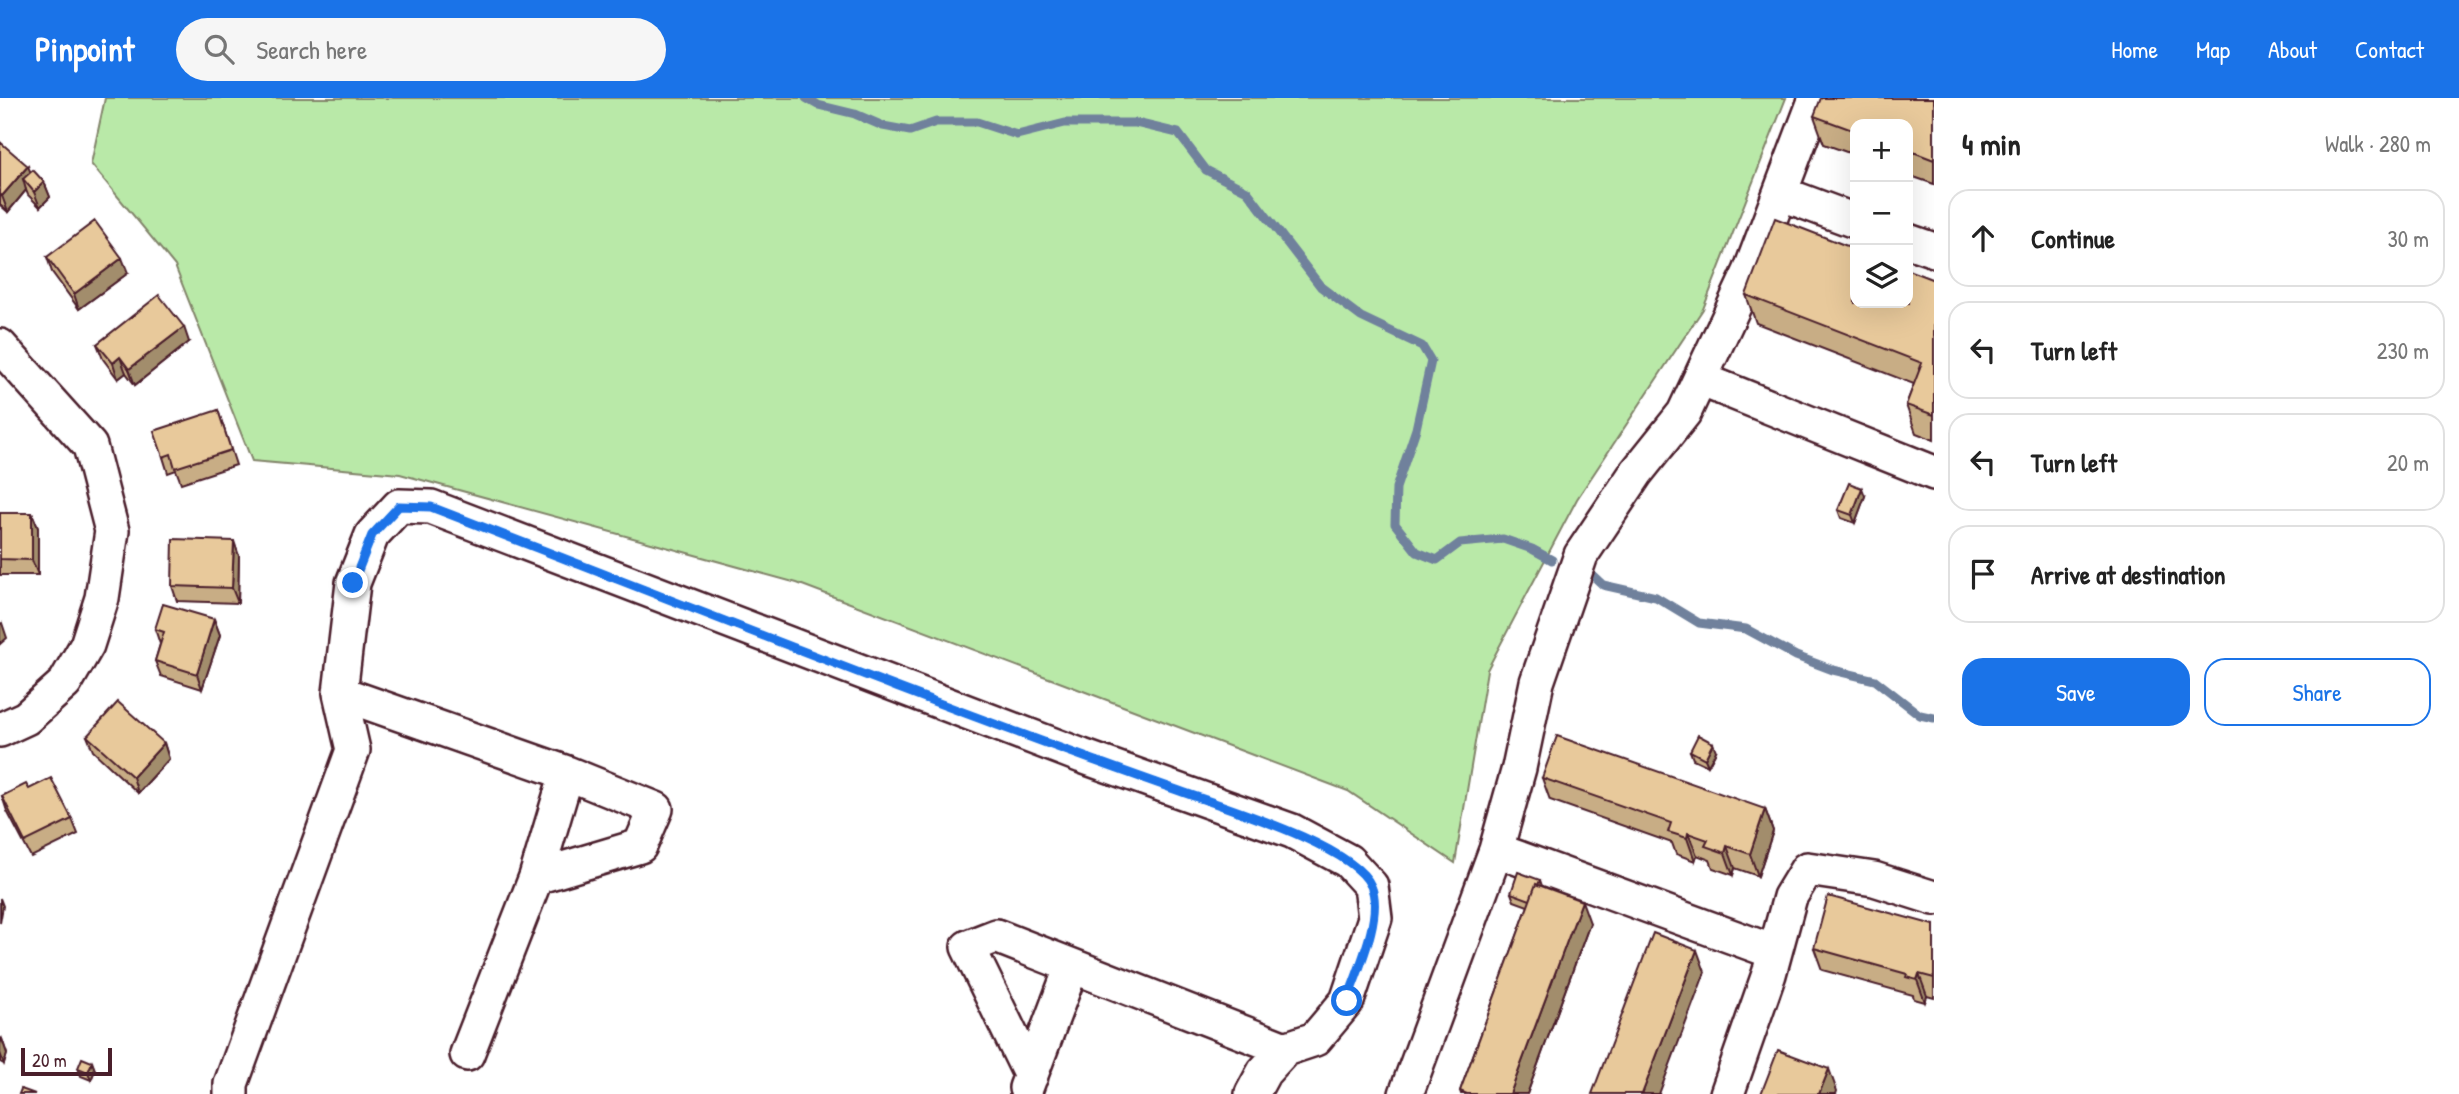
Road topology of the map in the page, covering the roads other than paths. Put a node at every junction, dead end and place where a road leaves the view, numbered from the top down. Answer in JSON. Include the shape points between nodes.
{"nodes":[{"id":1,"x":1816,"y":98,"type":"edge"},
{"id":2,"x":1780,"y":193,"type":"junction"},
{"id":3,"x":1850,"y":219,"type":"edge"},
{"id":4,"x":1913,"y":243,"type":"edge"},
{"id":5,"x":1934,"y":250,"type":"edge"},
{"id":6,"x":0,"y":345,"type":"edge"},
{"id":7,"x":1700,"y":379,"type":"junction"},
{"id":8,"x":1934,"y":473,"type":"edge"},
{"id":9,"x":340,"y":693,"type":"junction"},
{"id":10,"x":0,"y":730,"type":"edge"},
{"id":11,"x":567,"y":774,"type":"junction"},
{"id":12,"x":1496,"y":849,"type":"junction"},
{"id":13,"x":536,"y":877,"type":"junction"},
{"id":14,"x":1934,"y":898,"type":"edge"},
{"id":15,"x":1774,"y":952,"type":"junction"},
{"id":16,"x":1072,"y":967,"type":"junction"},
{"id":17,"x":1285,"y":1049,"type":"junction"},
{"id":18,"x":467,"y":1054,"type":"dead end"},
{"id":19,"x":1027,"y":1085,"type":"edge"},
{"id":20,"x":231,"y":1089,"type":"edge"},
{"id":21,"x":1252,"y":1094,"type":"edge"},
{"id":22,"x":1406,"y":1094,"type":"edge"},
{"id":23,"x":1727,"y":1094,"type":"edge"}],
"edges":[{"from":1,"to":2,"type":"street"},
{"from":2,"to":3,"type":"street"},
{"from":2,"to":7,"type":"street","via":[[1750,272]]},
{"from":4,"to":5,"type":"street"},
{"from":6,"to":10,"type":"street","via":[[90,446],[112,531],[102,598],[87,645],[65,682],[26,718]]},
{"from":7,"to":8,"type":"street"},
{"from":7,"to":12,"type":"street","via":[[1684,413],[1636,473],[1581,555],[1537,682]]},
{"from":9,"to":11,"type":"street"},
{"from":9,"to":17,"type":"street","via":[[353,583],[372,535],[399,506],[431,507],[1082,757],[1292,831],[1348,861],[1371,886],[1375,918],[1347,1001],[1315,1039]]},
{"from":9,"to":20,"type":"street","via":[[353,750]]},
{"from":11,"to":13,"type":"street"},
{"from":11,"to":13,"type":"street","via":[[656,809],[640,846]]},
{"from":12,"to":15,"type":"street"},
{"from":12,"to":22,"type":"street"},
{"from":13,"to":18,"type":"street"},
{"from":14,"to":15,"type":"street","via":[[1874,879],[1807,869],[1790,897]]},
{"from":15,"to":23,"type":"street"},
{"from":16,"to":17,"type":"street"},
{"from":16,"to":19,"type":"street"},
{"from":16,"to":19,"type":"street","via":[[996,936],[968,947]]},
{"from":17,"to":21,"type":"street"}]}
